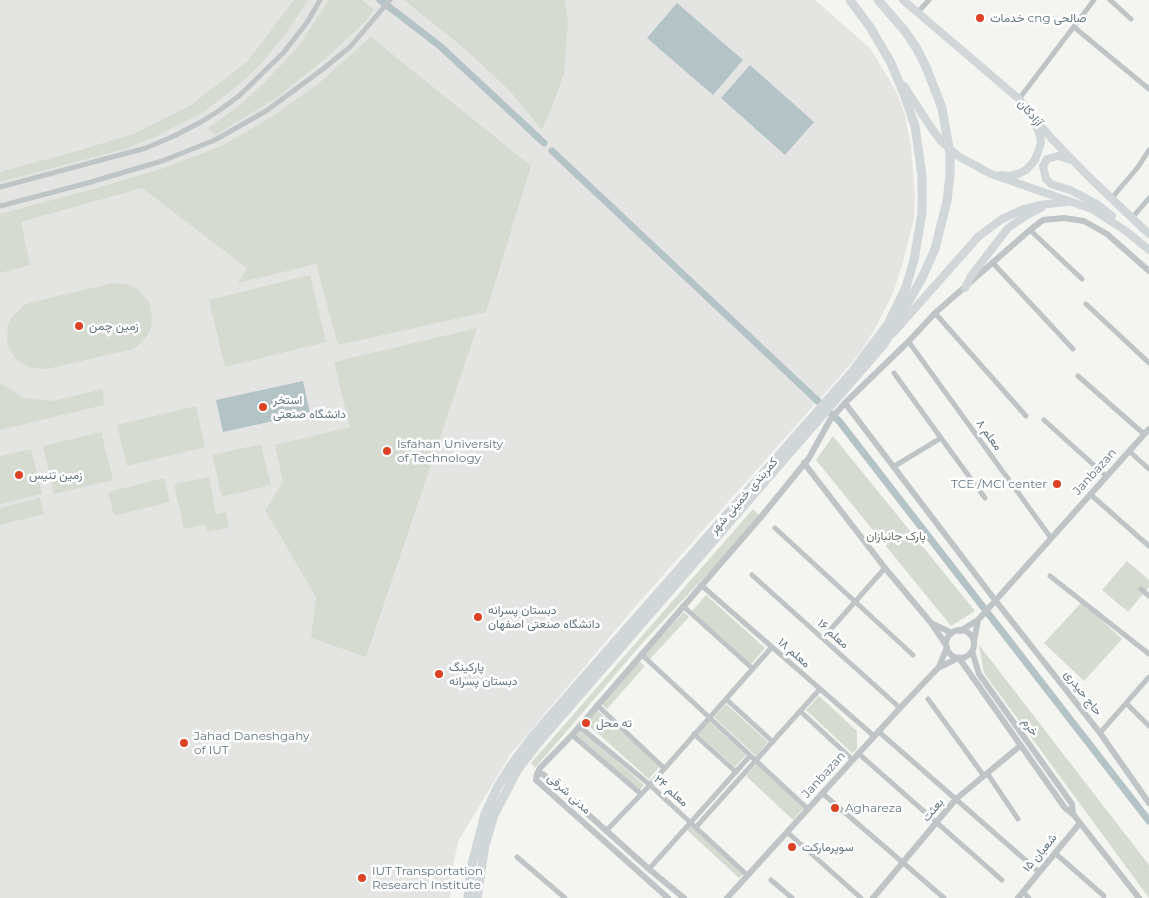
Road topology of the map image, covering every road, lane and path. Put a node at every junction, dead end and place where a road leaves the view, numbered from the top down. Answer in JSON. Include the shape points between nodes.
{"nodes":[{"id":1,"x":320,"y":0,"type":"edge"},
{"id":2,"x":390,"y":0,"type":"edge"},
{"id":3,"x":850,"y":0,"type":"edge"},
{"id":4,"x":878,"y":0,"type":"edge"},
{"id":5,"x":903,"y":0,"type":"edge"},
{"id":6,"x":929,"y":0,"type":"edge"},
{"id":7,"x":1094,"y":0,"type":"edge"},
{"id":8,"x":1110,"y":0,"type":"edge"},
{"id":9,"x":917,"y":12,"type":"junction"},
{"id":10,"x":1131,"y":19,"type":"dead end"},
{"id":11,"x":1074,"y":27,"type":"junction"},
{"id":12,"x":891,"y":63,"type":"junction"},
{"id":13,"x":1149,"y":89,"type":"edge"},
{"id":14,"x":1019,"y":99,"type":"junction"},
{"id":15,"x":1030,"y":112,"type":"junction"},
{"id":16,"x":1149,"y":150,"type":"edge"},
{"id":17,"x":1073,"y":161,"type":"junction"},
{"id":18,"x":991,"y":174,"type":"junction"},
{"id":19,"x":0,"y":187,"type":"edge"},
{"id":20,"x":1149,"y":198,"type":"edge"},
{"id":21,"x":1111,"y":199,"type":"junction"},
{"id":22,"x":1071,"y":201,"type":"junction"},
{"id":23,"x":1056,"y":203,"type":"junction"},
{"id":24,"x":0,"y":206,"type":"edge"},
{"id":25,"x":1132,"y":218,"type":"junction"},
{"id":26,"x":1030,"y":230,"type":"junction"},
{"id":27,"x":1126,"y":231,"type":"junction"},
{"id":28,"x":1149,"y":234,"type":"edge"},
{"id":29,"x":1149,"y":250,"type":"edge"},
{"id":30,"x":992,"y":262,"type":"junction"},
{"id":31,"x":1149,"y":271,"type":"edge"},
{"id":32,"x":1082,"y":279,"type":"dead end"},
{"id":33,"x":965,"y":288,"type":"junction"},
{"id":34,"x":1086,"y":304,"type":"dead end"},
{"id":35,"x":934,"y":313,"type":"junction"},
{"id":36,"x":884,"y":344,"type":"junction"},
{"id":37,"x":911,"y":344,"type":"dead end"},
{"id":38,"x":1073,"y":349,"type":"dead end"},
{"id":39,"x":1149,"y":363,"type":"edge"},
{"id":40,"x":894,"y":373,"type":"dead end"},
{"id":41,"x":1078,"y":376,"type":"dead end"},
{"id":42,"x":837,"y":403,"type":"junction"},
{"id":43,"x":1026,"y":416,"type":"dead end"},
{"id":44,"x":1044,"y":420,"type":"dead end"},
{"id":45,"x":1146,"y":431,"type":"edge"},
{"id":46,"x":941,"y":438,"type":"junction"},
{"id":47,"x":798,"y":439,"type":"junction"},
{"id":48,"x":1129,"y":451,"type":"junction"},
{"id":49,"x":804,"y":463,"type":"junction"},
{"id":50,"x":893,"y":466,"type":"junction"},
{"id":51,"x":1149,"y":470,"type":"edge"},
{"id":52,"x":1106,"y":476,"type":"junction"},
{"id":53,"x":1090,"y":494,"type":"junction"},
{"id":54,"x":985,"y":498,"type":"dead end"},
{"id":55,"x":775,"y":528,"type":"dead end"},
{"id":56,"x":1051,"y":538,"type":"junction"},
{"id":57,"x":1149,"y":546,"type":"edge"},
{"id":58,"x":885,"y":568,"type":"junction"},
{"id":59,"x":752,"y":575,"type":"dead end"},
{"id":60,"x":1050,"y":576,"type":"dead end"},
{"id":61,"x":701,"y":585,"type":"junction"},
{"id":62,"x":1141,"y":589,"type":"dead end"},
{"id":63,"x":1149,"y":596,"type":"edge"},
{"id":64,"x":996,"y":600,"type":"junction"},
{"id":65,"x":856,"y":602,"type":"junction"},
{"id":66,"x":683,"y":606,"type":"junction"},
{"id":67,"x":978,"y":620,"type":"junction"},
{"id":68,"x":932,"y":624,"type":"junction"},
{"id":69,"x":956,"y":632,"type":"junction"},
{"id":70,"x":823,"y":638,"type":"junction"},
{"id":71,"x":974,"y":642,"type":"junction"},
{"id":72,"x":947,"y":646,"type":"junction"},
{"id":73,"x":772,"y":647,"type":"junction"},
{"id":74,"x":972,"y":651,"type":"junction"},
{"id":75,"x":641,"y":654,"type":"junction"},
{"id":76,"x":1149,"y":654,"type":"edge"},
{"id":77,"x":913,"y":655,"type":"dead end"},
{"id":78,"x":958,"y":658,"type":"junction"},
{"id":79,"x":753,"y":668,"type":"junction"},
{"id":80,"x":938,"y":668,"type":"junction"},
{"id":81,"x":976,"y":677,"type":"junction"},
{"id":82,"x":1149,"y":677,"type":"edge"},
{"id":83,"x":820,"y":689,"type":"junction"},
{"id":84,"x":726,"y":699,"type":"junction"},
{"id":85,"x":928,"y":699,"type":"dead end"},
{"id":86,"x":1126,"y":703,"type":"junction"},
{"id":87,"x":597,"y":705,"type":"junction"},
{"id":88,"x":900,"y":708,"type":"junction"},
{"id":89,"x":800,"y":711,"type":"junction"},
{"id":90,"x":708,"y":718,"type":"junction"},
{"id":91,"x":579,"y":726,"type":"junction"},
{"id":92,"x":1149,"y":726,"type":"edge"},
{"id":93,"x":1100,"y":733,"type":"junction"},
{"id":94,"x":694,"y":734,"type":"junction"},
{"id":95,"x":876,"y":734,"type":"junction"},
{"id":96,"x":572,"y":735,"type":"junction"},
{"id":97,"x":773,"y":742,"type":"junction"},
{"id":98,"x":1020,"y":746,"type":"junction"},
{"id":99,"x":858,"y":753,"type":"junction"},
{"id":100,"x":750,"y":756,"type":"junction"},
{"id":101,"x":853,"y":760,"type":"junction"},
{"id":102,"x":755,"y":761,"type":"junction"},
{"id":103,"x":664,"y":768,"type":"junction"},
{"id":104,"x":736,"y":772,"type":"junction"},
{"id":105,"x":537,"y":774,"type":"junction"},
{"id":106,"x":986,"y":775,"type":"junction"},
{"id":107,"x":650,"y":786,"type":"junction"},
{"id":108,"x":822,"y":793,"type":"junction"},
{"id":109,"x":641,"y":794,"type":"junction"},
{"id":110,"x":956,"y":799,"type":"junction"},
{"id":111,"x":1149,"y":804,"type":"edge"},
{"id":112,"x":808,"y":809,"type":"junction"},
{"id":113,"x":1073,"y":814,"type":"junction"},
{"id":114,"x":1018,"y":819,"type":"dead end"},
{"id":115,"x":690,"y":821,"type":"junction"},
{"id":116,"x":937,"y":822,"type":"junction"},
{"id":117,"x":1080,"y":823,"type":"junction"},
{"id":118,"x":696,"y":827,"type":"junction"},
{"id":119,"x":606,"y":831,"type":"junction"},
{"id":120,"x":787,"y":832,"type":"junction"},
{"id":121,"x":1055,"y":853,"type":"junction"},
{"id":122,"x":518,"y":857,"type":"dead end"},
{"id":123,"x":902,"y":864,"type":"junction"},
{"id":124,"x":649,"y":869,"type":"junction"},
{"id":125,"x":1040,"y":872,"type":"junction"},
{"id":126,"x":747,"y":875,"type":"junction"},
{"id":127,"x":771,"y":880,"type":"dead end"},
{"id":128,"x":1002,"y":880,"type":"dead end"},
{"id":129,"x":1020,"y":895,"type":"edge"},
{"id":130,"x":1104,"y":896,"type":"dead end"},
{"id":131,"x":468,"y":898,"type":"edge"},
{"id":132,"x":477,"y":898,"type":"edge"},
{"id":133,"x":565,"y":898,"type":"edge"},
{"id":134,"x":668,"y":898,"type":"edge"},
{"id":135,"x":684,"y":898,"type":"edge"},
{"id":136,"x":727,"y":898,"type":"edge"},
{"id":137,"x":792,"y":898,"type":"edge"},
{"id":138,"x":861,"y":898,"type":"edge"},
{"id":139,"x":873,"y":898,"type":"edge"},
{"id":140,"x":944,"y":898,"type":"edge"},
{"id":141,"x":1029,"y":898,"type":"edge"},
{"id":142,"x":1140,"y":898,"type":"edge"}],
"edges":[{"from":1,"to":19,"type":"street","via":[[284,52],[218,112],[146,148]]},
{"from":2,"to":24,"type":"street","via":[[350,47],[324,68],[266,111],[215,140],[162,161]]},
{"from":3,"to":12,"type":"highway","name":"کمربندی خمینی شهر"},
{"from":4,"to":36,"type":"highway","name":"کمربندی خمینی شهر","via":[[905,31],[920,55],[937,94],[950,154],[947,201],[935,249]]},
{"from":5,"to":9,"type":"main road","name":"آزادگان"},
{"from":6,"to":9,"type":"street"},
{"from":7,"to":11,"type":"street"},
{"from":8,"to":10,"type":"street"},
{"from":9,"to":14,"type":"main road","name":"آزادگان"},
{"from":11,"to":13,"type":"street"},
{"from":11,"to":14,"type":"street"},
{"from":12,"to":18,"type":"main road","via":[[921,115],[941,141],[958,156]]},
{"from":12,"to":42,"type":"highway","name":"کمربندی خمینی شهر","via":[[915,126],[922,176],[921,230],[906,287],[888,324],[853,371]]},
{"from":14,"to":15,"type":"main road","name":"آزادگان"},
{"from":15,"to":17,"type":"main road","name":"آزادگان"},
{"from":15,"to":18,"type":"main road","via":[[1041,144],[1035,160],[1018,174]]},
{"from":16,"to":21,"type":"street"},
{"from":17,"to":21,"type":"main road","name":"آزادگان"},
{"from":17,"to":27,"type":"main road","via":[[1058,156],[1047,159],[1043,166],[1046,179],[1097,204]]},
{"from":18,"to":22,"type":"main road"},
{"from":20,"to":25,"type":"street"},
{"from":21,"to":25,"type":"main road","name":"آزادگان"},
{"from":22,"to":23,"type":"main road"},
{"from":22,"to":27,"type":"main road","via":[[1092,209]]},
{"from":23,"to":33,"type":"main road","via":[[1027,215],[1008,228]]},
{"from":23,"to":36,"type":"main road","via":[[1024,209],[991,227]]},
{"from":25,"to":28,"type":"main road","name":"آزادگان"},
{"from":26,"to":30,"type":"street"},
{"from":26,"to":31,"type":"street","via":[[1044,220],[1084,221],[1107,234]]},
{"from":26,"to":32,"type":"street"},
{"from":27,"to":29,"type":"main road"},
{"from":30,"to":33,"type":"street"},
{"from":30,"to":38,"type":"street"},
{"from":33,"to":35,"type":"street"},
{"from":34,"to":39,"type":"street"},
{"from":35,"to":42,"type":"street","via":[[909,341]]},
{"from":35,"to":43,"type":"street"},
{"from":36,"to":42,"type":"highway","name":"کمربندی خمینی شهر"},
{"from":37,"to":56,"type":"street","name":"معلم ۸"},
{"from":40,"to":46,"type":"street"},
{"from":41,"to":45,"type":"street"},
{"from":42,"to":47,"type":"highway","name":"کمربندی خمینی شهر"},
{"from":42,"to":49,"type":"street"},
{"from":42,"to":50,"type":"street","name":"حاج حیدری"},
{"from":44,"to":52,"type":"street"},
{"from":45,"to":48,"type":"street","name":"Janbazan"},
{"from":46,"to":50,"type":"street"},
{"from":46,"to":54,"type":"street"},
{"from":47,"to":131,"type":"highway","name":"کمربندی خمینی شهر","via":[[573,689],[510,767],[485,814],[471,868]]},
{"from":47,"to":132,"type":"highway","name":"کمربندی خمینی شهر","via":[[518,769],[494,815],[485,845]]},
{"from":48,"to":51,"type":"street"},
{"from":48,"to":52,"type":"street","name":"Janbazan"},
{"from":49,"to":58,"type":"street"},
{"from":49,"to":61,"type":"street"},
{"from":50,"to":64,"type":"street","name":"حاج حیدری"},
{"from":52,"to":53,"type":"street","name":"Janbazan"},
{"from":53,"to":56,"type":"street","name":"Janbazan"},
{"from":53,"to":57,"type":"street"},
{"from":55,"to":65,"type":"street"},
{"from":56,"to":64,"type":"street","name":"Janbazan"},
{"from":58,"to":65,"type":"street"},
{"from":58,"to":68,"type":"street"},
{"from":59,"to":70,"type":"street","name":"معلم ۱۶"},
{"from":60,"to":76,"type":"street"},
{"from":61,"to":66,"type":"street"},
{"from":61,"to":73,"type":"street","name":"معلم ۱۸"},
{"from":62,"to":63,"type":"street"},
{"from":64,"to":67,"type":"street","name":"Janbazan"},
{"from":64,"to":93,"type":"street","name":"حاج حیدری"},
{"from":65,"to":70,"type":"street"},
{"from":65,"to":77,"type":"street"},
{"from":66,"to":75,"type":"street"},
{"from":66,"to":79,"type":"street"},
{"from":67,"to":69,"type":"street"},
{"from":67,"to":71,"type":"street"},
{"from":68,"to":69,"type":"street"},
{"from":68,"to":72,"type":"street"},
{"from":69,"to":71,"type":"street","via":[[970,634]]},
{"from":69,"to":72,"type":"street","via":[[949,636]]},
{"from":70,"to":88,"type":"street","name":"معلم ۱۶"},
{"from":71,"to":74,"type":"street"},
{"from":72,"to":78,"type":"street","via":[[950,654]]},
{"from":72,"to":80,"type":"street"},
{"from":73,"to":79,"type":"street"},
{"from":73,"to":83,"type":"street","name":"معلم ۱۸"},
{"from":74,"to":78,"type":"street","via":[[966,657]]},
{"from":74,"to":81,"type":"street","name":"خرم"},
{"from":75,"to":87,"type":"street"},
{"from":75,"to":90,"type":"street"},
{"from":78,"to":80,"type":"street"},
{"from":78,"to":81,"type":"street","name":"خرم"},
{"from":79,"to":84,"type":"street"},
{"from":80,"to":88,"type":"street","name":"Janbazan"},
{"from":81,"to":98,"type":"street","name":"خرم"},
{"from":81,"to":113,"type":"street","name":"خرم","via":[[1072,804]]},
{"from":82,"to":86,"type":"street"},
{"from":83,"to":89,"type":"street"},
{"from":83,"to":95,"type":"street","name":"معلم ۱۸"},
{"from":84,"to":90,"type":"street"},
{"from":84,"to":97,"type":"street"},
{"from":85,"to":106,"type":"street"},
{"from":86,"to":92,"type":"street"},
{"from":86,"to":93,"type":"street"},
{"from":87,"to":91,"type":"street"},
{"from":87,"to":103,"type":"street"},
{"from":88,"to":95,"type":"street","name":"Janbazan"},
{"from":89,"to":97,"type":"street"},
{"from":89,"to":101,"type":"street"},
{"from":90,"to":94,"type":"street"},
{"from":90,"to":100,"type":"street"},
{"from":91,"to":96,"type":"street"},
{"from":91,"to":107,"type":"street","name":"معلم ۲۴"},
{"from":93,"to":111,"type":"street","name":"حاج حیدری"},
{"from":94,"to":103,"type":"street"},
{"from":94,"to":104,"type":"street"},
{"from":95,"to":99,"type":"street","name":"Janbazan"},
{"from":95,"to":110,"type":"street","name":"معلم ۱۸"},
{"from":96,"to":105,"type":"street"},
{"from":96,"to":109,"type":"street"},
{"from":97,"to":102,"type":"street"},
{"from":98,"to":106,"type":"street","name":"بعثت"},
{"from":98,"to":113,"type":"street","name":"خرم","via":[[1065,808]]},
{"from":99,"to":101,"type":"street","name":"Janbazan"},
{"from":99,"to":116,"type":"street"},
{"from":100,"to":102,"type":"street"},
{"from":100,"to":104,"type":"street"},
{"from":101,"to":108,"type":"street","name":"Janbazan"},
{"from":102,"to":112,"type":"street"},
{"from":102,"to":118,"type":"street"},
{"from":103,"to":107,"type":"street"},
{"from":104,"to":115,"type":"street"},
{"from":105,"to":119,"type":"street","name":"مدنی شرقی","via":[[544,774]]},
{"from":105,"to":134,"type":"street","name":"مدنی شرقی","via":[[536,780]]},
{"from":106,"to":110,"type":"street","name":"بعثت"},
{"from":106,"to":114,"type":"street"},
{"from":107,"to":109,"type":"street"},
{"from":107,"to":115,"type":"street","name":"معلم ۲۴"},
{"from":108,"to":112,"type":"street","name":"Janbazan"},
{"from":108,"to":123,"type":"street"},
{"from":109,"to":119,"type":"street"},
{"from":110,"to":116,"type":"street","name":"بعثت"},
{"from":110,"to":125,"type":"street","name":"معلم ۱۸"},
{"from":112,"to":120,"type":"street","name":"Janbazan"},
{"from":113,"to":117,"type":"street","name":"خرم"},
{"from":115,"to":118,"type":"street","name":"معلم ۲۴"},
{"from":115,"to":124,"type":"street"},
{"from":116,"to":123,"type":"street","name":"بعثت"},
{"from":116,"to":128,"type":"street"},
{"from":117,"to":121,"type":"street","name":"۱۵ شعبان"},
{"from":117,"to":142,"type":"street","name":"خرم"},
{"from":118,"to":126,"type":"street","name":"معلم ۲۴"},
{"from":119,"to":124,"type":"street","name":"مدنی شرقی"},
{"from":120,"to":126,"type":"street","name":"Janbazan"},
{"from":120,"to":138,"type":"street"},
{"from":121,"to":125,"type":"street","name":"۱۵ شعبان"},
{"from":121,"to":130,"type":"street"},
{"from":122,"to":133,"type":"street"},
{"from":123,"to":139,"type":"street","name":"بعثت"},
{"from":123,"to":140,"type":"street"},
{"from":124,"to":135,"type":"street","name":"مدنی شرقی"},
{"from":125,"to":129,"type":"street","name":"۱۵ شعبان"},
{"from":126,"to":136,"type":"street","name":"Janbazan"},
{"from":127,"to":137,"type":"street"},
{"from":129,"to":141,"type":"street"}]}
